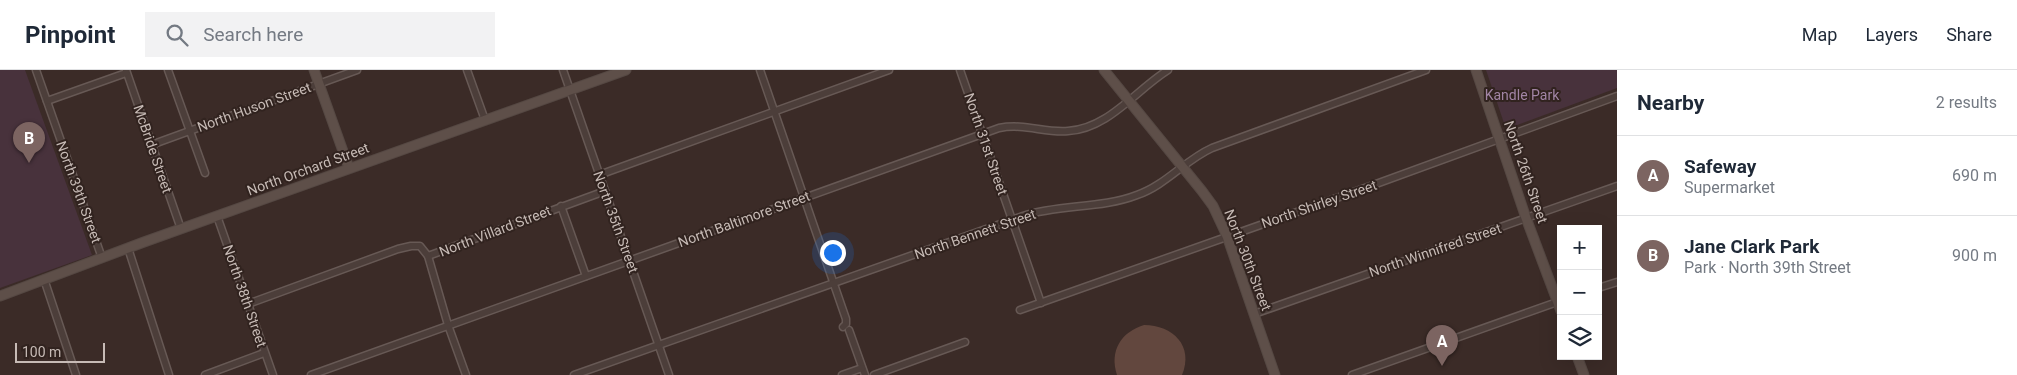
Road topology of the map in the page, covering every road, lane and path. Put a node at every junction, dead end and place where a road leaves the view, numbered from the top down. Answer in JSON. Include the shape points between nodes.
{"nodes":[{"id":1,"x":36,"y":70,"type":"edge"},
{"id":2,"x":168,"y":70,"type":"edge"},
{"id":3,"x":314,"y":70,"type":"edge"},
{"id":4,"x":357,"y":70,"type":"edge"},
{"id":5,"x":467,"y":70,"type":"edge"},
{"id":6,"x":563,"y":70,"type":"edge"},
{"id":7,"x":626,"y":70,"type":"edge"},
{"id":8,"x":760,"y":70,"type":"edge"},
{"id":9,"x":889,"y":70,"type":"edge"},
{"id":10,"x":960,"y":70,"type":"edge"},
{"id":11,"x":1104,"y":70,"type":"edge"},
{"id":12,"x":1168,"y":70,"type":"edge"},
{"id":13,"x":1426,"y":70,"type":"edge"},
{"id":14,"x":1476,"y":70,"type":"edge"},
{"id":15,"x":126,"y":71,"type":"edge"},
{"id":16,"x":318,"y":84,"type":"junction"},
{"id":17,"x":570,"y":90,"type":"junction"},
{"id":18,"x":1617,"y":96,"type":"edge"},
{"id":19,"x":1128,"y":100,"type":"junction"},
{"id":20,"x":47,"y":101,"type":"junction"},
{"id":21,"x":774,"y":112,"type":"junction"},
{"id":22,"x":485,"y":120,"type":"junction"},
{"id":23,"x":189,"y":130,"type":"junction"},
{"id":24,"x":982,"y":134,"type":"junction"},
{"id":25,"x":1500,"y":138,"type":"junction"},
{"id":26,"x":151,"y":145,"type":"junction"},
{"id":27,"x":1183,"y":167,"type":"junction"},
{"id":28,"x":349,"y":168,"type":"junction"},
{"id":29,"x":205,"y":173,"type":"dead end"},
{"id":30,"x":599,"y":175,"type":"junction"},
{"id":31,"x":1617,"y":186,"type":"edge"},
{"id":32,"x":604,"y":191,"type":"junction"},
{"id":33,"x":804,"y":197,"type":"junction"},
{"id":34,"x":561,"y":206,"type":"junction"},
{"id":35,"x":217,"y":216,"type":"junction"},
{"id":36,"x":1526,"y":218,"type":"junction"},
{"id":37,"x":1012,"y":219,"type":"junction"},
{"id":38,"x":181,"y":229,"type":"junction"},
{"id":39,"x":1227,"y":236,"type":"junction"},
{"id":40,"x":128,"y":248,"type":"junction"},
{"id":41,"x":428,"y":256,"type":"junction"},
{"id":42,"x":102,"y":258,"type":"junction"},
{"id":43,"x":630,"y":261,"type":"junction"},
{"id":44,"x":586,"y":276,"type":"junction"},
{"id":45,"x":44,"y":279,"type":"junction"},
{"id":46,"x":1617,"y":282,"type":"edge"},
{"id":47,"x":834,"y":284,"type":"junction"},
{"id":48,"x":1602,"y":287,"type":"edge"},
{"id":49,"x":0,"y":296,"type":"edge"},
{"id":50,"x":1557,"y":297,"type":"edge"},
{"id":51,"x":1041,"y":303,"type":"junction"},
{"id":52,"x":248,"y":304,"type":"junction"},
{"id":53,"x":1557,"y":306,"type":"edge"},
{"id":54,"x":1020,"y":310,"type":"dead end"},
{"id":55,"x":1254,"y":314,"type":"junction"},
{"id":56,"x":448,"y":325,"type":"junction"},
{"id":57,"x":965,"y":342,"type":"dead end"},
{"id":58,"x":658,"y":346,"type":"junction"},
{"id":59,"x":264,"y":353,"type":"junction"},
{"id":60,"x":1578,"y":360,"type":"edge"},
{"id":61,"x":862,"y":368,"type":"junction"},
{"id":62,"x":76,"y":375,"type":"edge"},
{"id":63,"x":169,"y":375,"type":"edge"},
{"id":64,"x":205,"y":375,"type":"edge"},
{"id":65,"x":273,"y":375,"type":"edge"},
{"id":66,"x":311,"y":375,"type":"edge"},
{"id":67,"x":466,"y":375,"type":"edge"},
{"id":68,"x":574,"y":375,"type":"edge"},
{"id":69,"x":668,"y":375,"type":"edge"},
{"id":70,"x":842,"y":375,"type":"edge"},
{"id":71,"x":865,"y":375,"type":"edge"},
{"id":72,"x":874,"y":375,"type":"edge"},
{"id":73,"x":1275,"y":375,"type":"edge"},
{"id":74,"x":1352,"y":375,"type":"edge"},
{"id":75,"x":1584,"y":375,"type":"edge"}],
"edges":[{"from":1,"to":20,"type":"street","name":"North 39th Street"},
{"from":2,"to":23,"type":"street"},
{"from":3,"to":16,"type":"street"},
{"from":4,"to":16,"type":"street","name":"North Huson Street"},
{"from":5,"to":22,"type":"street"},
{"from":6,"to":17,"type":"street","name":"North 35th Street"},
{"from":7,"to":17,"type":"street","name":"North Orchard Street"},
{"from":8,"to":21,"type":"street"},
{"from":9,"to":21,"type":"street"},
{"from":10,"to":24,"type":"street","name":"North 31st Street"},
{"from":11,"to":19,"type":"street","name":"North 30th Street"},
{"from":12,"to":19,"type":"street","name":"North Baltimore Street"},
{"from":13,"to":27,"type":"street","name":"North Bennett Street","via":[[1218,145]]},
{"from":14,"to":25,"type":"street","name":"North 26th Street"},
{"from":15,"to":20,"type":"street"},
{"from":15,"to":26,"type":"street","name":"McBride Street"},
{"from":16,"to":23,"type":"street","name":"North Huson Street"},
{"from":16,"to":28,"type":"street"},
{"from":17,"to":22,"type":"street","name":"North Orchard Street"},
{"from":17,"to":30,"type":"street","name":"North 35th Street"},
{"from":18,"to":25,"type":"street","name":"North Shirley Street"},
{"from":19,"to":24,"type":"street","name":"North Baltimore Street","via":[[1102,120],[1082,129],[1066,132],[1011,126]]},
{"from":19,"to":27,"type":"street","name":"North 30th Street"},
{"from":20,"to":42,"type":"street","name":"North 39th Street"},
{"from":21,"to":30,"type":"street"},
{"from":21,"to":33,"type":"street"},
{"from":22,"to":28,"type":"street","name":"North Orchard Street"},
{"from":23,"to":26,"type":"street","name":"North Huson Street"},
{"from":23,"to":29,"type":"street"},
{"from":24,"to":33,"type":"street","name":"North Baltimore Street"},
{"from":24,"to":37,"type":"street","name":"North 31st Street"},
{"from":25,"to":36,"type":"street","name":"North 26th Street"},
{"from":25,"to":39,"type":"street","name":"North Shirley Street"},
{"from":26,"to":38,"type":"street","name":"McBride Street"},
{"from":27,"to":37,"type":"street","name":"North Bennett Street","via":[[1157,186],[1126,199],[1040,211]]},
{"from":27,"to":39,"type":"street","name":"North 30th Street","via":[[1209,200]]},
{"from":28,"to":35,"type":"street","name":"North Orchard Street"},
{"from":30,"to":32,"type":"street","name":"North 35th Street"},
{"from":31,"to":36,"type":"street","name":"North Winnifred Street"},
{"from":32,"to":34,"type":"street","name":"North Villard Street"},
{"from":32,"to":43,"type":"street","name":"North 35th Street"},
{"from":33,"to":43,"type":"street","name":"North Baltimore Street"},
{"from":33,"to":47,"type":"street"},
{"from":34,"to":41,"type":"street","name":"North Villard Street"},
{"from":34,"to":44,"type":"street"},
{"from":35,"to":38,"type":"street","name":"North Orchard Street"},
{"from":35,"to":52,"type":"street","name":"North 38th Street"},
{"from":36,"to":50,"type":"street","name":"North 26th Street"},
{"from":36,"to":55,"type":"street","name":"North Winnifred Street"},
{"from":37,"to":47,"type":"street","name":"North Bennett Street"},
{"from":37,"to":51,"type":"street","name":"North 31st Street"},
{"from":38,"to":40,"type":"street","name":"North Orchard Street"},
{"from":39,"to":51,"type":"street","name":"North Shirley Street"},
{"from":39,"to":55,"type":"street","name":"North 30th Street"},
{"from":40,"to":42,"type":"street","name":"North Orchard Street"},
{"from":40,"to":63,"type":"street"},
{"from":41,"to":52,"type":"street","name":"North Villard Street","via":[[420,246],[404,247]]},
{"from":41,"to":56,"type":"street"},
{"from":42,"to":45,"type":"street","name":"North Orchard Street"},
{"from":43,"to":44,"type":"street","name":"North Baltimore Street"},
{"from":43,"to":58,"type":"street","name":"North 35th Street"},
{"from":44,"to":56,"type":"street","name":"North Baltimore Street"},
{"from":45,"to":49,"type":"street","name":"North Orchard Street"},
{"from":45,"to":62,"type":"street"},
{"from":46,"to":48,"type":"street"},
{"from":47,"to":58,"type":"street","name":"North Bennett Street"},
{"from":47,"to":61,"type":"street","via":[[846,328]]},
{"from":51,"to":54,"type":"street","name":"North Shirley Street"},
{"from":52,"to":59,"type":"street","name":"North 38th Street"},
{"from":53,"to":74,"type":"street"},
{"from":55,"to":73,"type":"street","name":"North 30th Street"},
{"from":56,"to":66,"type":"street","name":"North Baltimore Street"},
{"from":56,"to":67,"type":"street"},
{"from":57,"to":72,"type":"street"},
{"from":58,"to":68,"type":"street","name":"North Bennett Street"},
{"from":58,"to":69,"type":"street","name":"North 35th Street"},
{"from":59,"to":64,"type":"street"},
{"from":59,"to":65,"type":"street","name":"North 38th Street"},
{"from":60,"to":75,"type":"street"},
{"from":61,"to":70,"type":"street"},
{"from":61,"to":71,"type":"street"}]}
